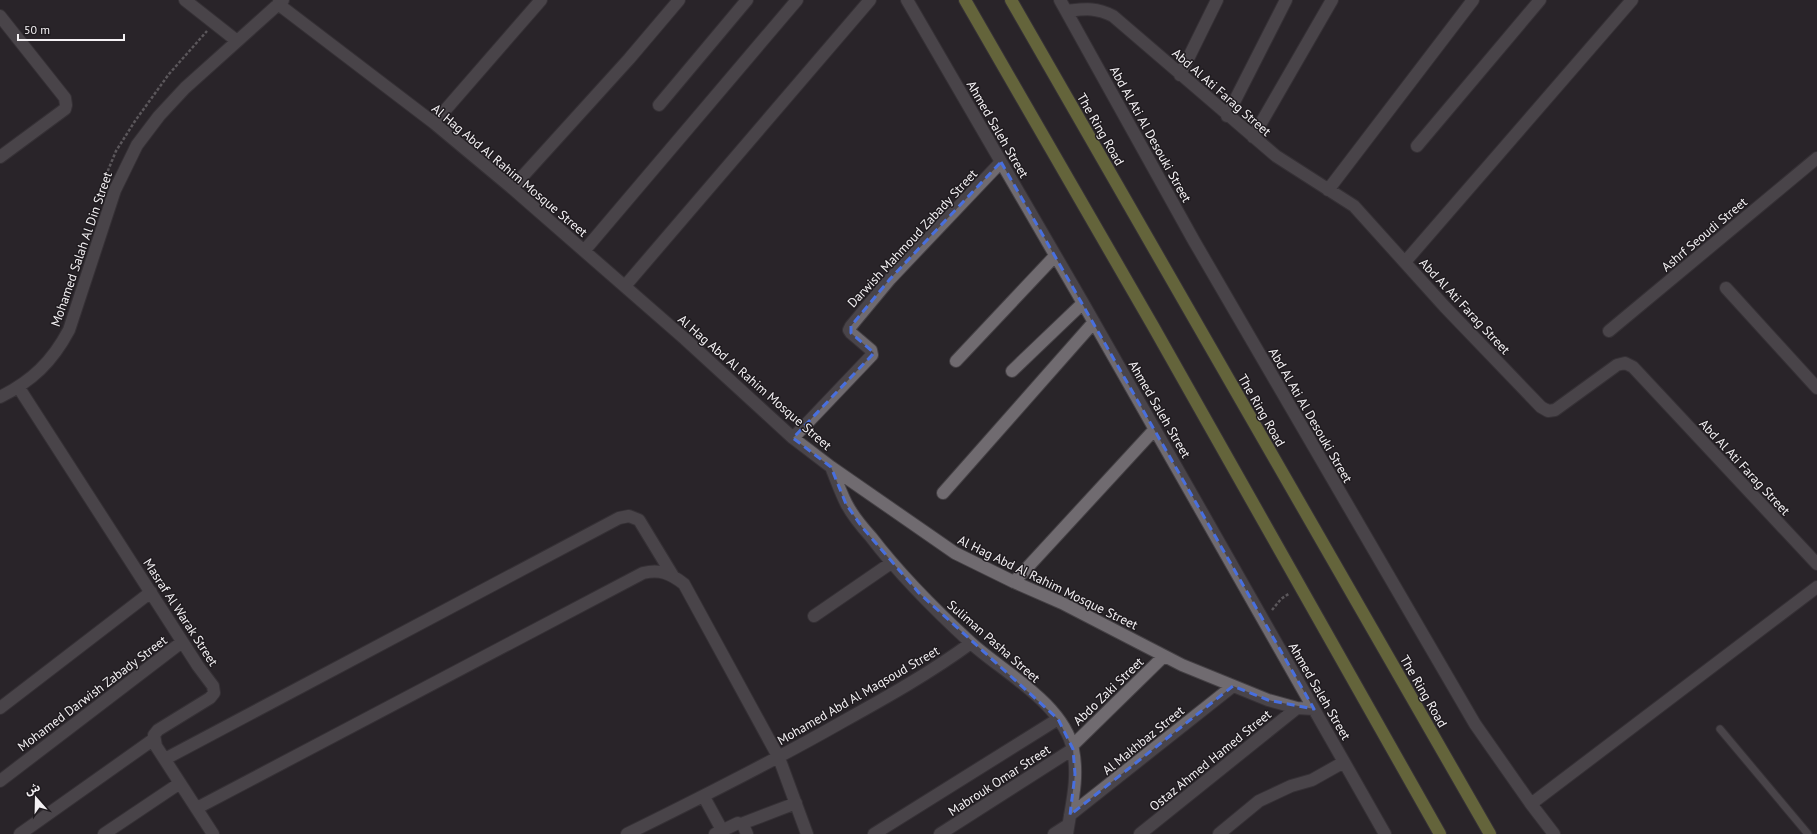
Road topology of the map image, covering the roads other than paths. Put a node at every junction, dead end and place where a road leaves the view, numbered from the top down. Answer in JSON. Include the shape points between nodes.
{"nodes":[{"id":1,"x":185,"y":0,"type":"edge"},
{"id":2,"x":541,"y":0,"type":"edge"},
{"id":3,"x":679,"y":0,"type":"edge"},
{"id":4,"x":746,"y":0,"type":"edge"},
{"id":5,"x":797,"y":0,"type":"edge"},
{"id":6,"x":870,"y":0,"type":"edge"},
{"id":7,"x":907,"y":0,"type":"edge"},
{"id":8,"x":965,"y":0,"type":"edge"},
{"id":9,"x":1010,"y":0,"type":"edge"},
{"id":10,"x":1060,"y":0,"type":"edge"},
{"id":11,"x":1217,"y":0,"type":"edge"},
{"id":12,"x":1286,"y":0,"type":"edge"},
{"id":13,"x":1332,"y":0,"type":"edge"},
{"id":14,"x":1473,"y":0,"type":"edge"},
{"id":15,"x":1540,"y":0,"type":"edge"},
{"id":16,"x":1632,"y":0,"type":"edge"},
{"id":17,"x":281,"y":2,"type":"edge"},
{"id":18,"x":1066,"y":11,"type":"junction"},
{"id":19,"x":0,"y":16,"type":"edge"},
{"id":20,"x":238,"y":41,"type":"junction"},
{"id":21,"x":1180,"y":75,"type":"junction"},
{"id":22,"x":659,"y":105,"type":"dead end"},
{"id":23,"x":1227,"y":116,"type":"junction"},
{"id":24,"x":434,"y":123,"type":"junction"},
{"id":25,"x":1253,"y":138,"type":"junction"},
{"id":26,"x":1417,"y":146,"type":"dead end"},
{"id":27,"x":0,"y":156,"type":"edge"},
{"id":28,"x":1817,"y":158,"type":"edge"},
{"id":29,"x":1001,"y":162,"type":"junction"},
{"id":30,"x":512,"y":188,"type":"junction"},
{"id":31,"x":1328,"y":190,"type":"junction"},
{"id":32,"x":584,"y":251,"type":"junction"},
{"id":33,"x":1055,"y":256,"type":"junction"},
{"id":34,"x":1405,"y":262,"type":"junction"},
{"id":35,"x":625,"y":286,"type":"junction"},
{"id":36,"x":1726,"y":288,"type":"dead end"},
{"id":37,"x":1083,"y":304,"type":"junction"},
{"id":38,"x":1094,"y":322,"type":"junction"},
{"id":39,"x":1610,"y":331,"type":"dead end"},
{"id":40,"x":956,"y":361,"type":"dead end"},
{"id":41,"x":1012,"y":371,"type":"dead end"},
{"id":42,"x":19,"y":388,"type":"junction"},
{"id":43,"x":1817,"y":388,"type":"edge"},
{"id":44,"x":0,"y":397,"type":"edge"},
{"id":45,"x":1155,"y":429,"type":"junction"},
{"id":46,"x":793,"y":438,"type":"junction"},
{"id":47,"x":831,"y":467,"type":"junction"},
{"id":48,"x":943,"y":493,"type":"dead end"},
{"id":49,"x":891,"y":563,"type":"junction"},
{"id":50,"x":1817,"y":564,"type":"edge"},
{"id":51,"x":673,"y":576,"type":"junction"},
{"id":52,"x":1014,"y":582,"type":"junction"},
{"id":53,"x":1817,"y":587,"type":"edge"},
{"id":54,"x":151,"y":592,"type":"junction"},
{"id":55,"x":814,"y":616,"type":"dead end"},
{"id":56,"x":182,"y":642,"type":"junction"},
{"id":57,"x":971,"y":643,"type":"junction"},
{"id":58,"x":1164,"y":656,"type":"junction"},
{"id":59,"x":1233,"y":686,"type":"junction"},
{"id":60,"x":0,"y":708,"type":"edge"},
{"id":61,"x":1297,"y":708,"type":"junction"},
{"id":62,"x":1314,"y":709,"type":"junction"},
{"id":63,"x":1058,"y":719,"type":"junction"},
{"id":64,"x":1720,"y":729,"type":"dead end"},
{"id":65,"x":154,"y":739,"type":"junction"},
{"id":66,"x":1072,"y":748,"type":"junction"},
{"id":67,"x":779,"y":758,"type":"junction"},
{"id":68,"x":165,"y":759,"type":"junction"},
{"id":69,"x":1344,"y":762,"type":"junction"},
{"id":70,"x":0,"y":781,"type":"edge"},
{"id":71,"x":180,"y":783,"type":"junction"},
{"id":72,"x":704,"y":797,"type":"junction"},
{"id":73,"x":796,"y":803,"type":"junction"},
{"id":74,"x":1530,"y":804,"type":"junction"},
{"id":75,"x":197,"y":808,"type":"junction"},
{"id":76,"x":1068,"y":825,"type":"edge"},
{"id":77,"x":744,"y":829,"type":"edge"},
{"id":78,"x":718,"y":832,"type":"edge"},
{"id":79,"x":20,"y":834,"type":"edge"},
{"id":80,"x":104,"y":834,"type":"edge"},
{"id":81,"x":213,"y":834,"type":"edge"},
{"id":82,"x":627,"y":834,"type":"edge"},
{"id":83,"x":807,"y":834,"type":"edge"},
{"id":84,"x":874,"y":834,"type":"edge"},
{"id":85,"x":940,"y":834,"type":"edge"},
{"id":86,"x":1054,"y":834,"type":"edge"},
{"id":87,"x":1140,"y":834,"type":"edge"},
{"id":88,"x":1219,"y":834,"type":"edge"},
{"id":89,"x":1385,"y":834,"type":"edge"},
{"id":90,"x":1440,"y":834,"type":"edge"},
{"id":91,"x":1490,"y":834,"type":"edge"},
{"id":92,"x":1554,"y":834,"type":"edge"},
{"id":93,"x":1808,"y":834,"type":"edge"}],
"edges":[{"from":1,"to":20,"type":"street"},
{"from":2,"to":24,"type":"street"},
{"from":3,"to":30,"type":"street"},
{"from":4,"to":22,"type":"street"},
{"from":5,"to":32,"type":"street"},
{"from":6,"to":35,"type":"street"},
{"from":7,"to":29,"type":"street","name":"Ahmed Saleh Street"},
{"from":8,"to":90,"type":"highway"},
{"from":9,"to":91,"type":"highway","name":"The Ring Road"},
{"from":10,"to":18,"type":"street","name":"Abd Al Ati Al Desouki Street"},
{"from":11,"to":21,"type":"street"},
{"from":12,"to":23,"type":"street"},
{"from":13,"to":25,"type":"street"},
{"from":14,"to":31,"type":"street"},
{"from":15,"to":26,"type":"street"},
{"from":16,"to":34,"type":"street"},
{"from":17,"to":20,"type":"street","name":"Mohamed Salah Al Din Street"},
{"from":17,"to":24,"type":"street","name":"Al Hag Abd Al Rahim Mosque Street"},
{"from":18,"to":21,"type":"street","name":"Abd Al Ati Farag Street","via":[[1088,8],[1112,16]]},
{"from":18,"to":74,"type":"street","name":"Abd Al Ati Al Desouki Street","via":[[1194,241],[1396,589],[1475,724]]},
{"from":19,"to":27,"type":"street","via":[[65,98],[66,105],[65,109]]},
{"from":20,"to":42,"type":"street","name":"Mohamed Salah Al Din Street","via":[[185,88],[137,145],[115,190],[69,330],[60,347],[44,367]]},
{"from":21,"to":23,"type":"street","name":"Abd Al Ati Farag Street"},
{"from":23,"to":25,"type":"street","name":"Abd Al Ati Farag Street"},
{"from":24,"to":30,"type":"street","name":"Al Hag Abd Al Rahim Mosque Street"},
{"from":25,"to":31,"type":"street","name":"Abd Al Ati Farag Street"},
{"from":28,"to":39,"type":"street","name":"Ashrf Seoudi Street"},
{"from":29,"to":33,"type":"street","name":"Ahmed Saleh Street"},
{"from":29,"to":46,"type":"street","name":"Darwish Mahmoud Zabady Street","via":[[890,279],[851,326],[851,333],[871,350],[872,355]]},
{"from":30,"to":32,"type":"street","name":"Al Hag Abd Al Rahim Mosque Street"},
{"from":31,"to":34,"type":"street","name":"Abd Al Ati Farag Street","via":[[1354,206]]},
{"from":32,"to":35,"type":"street","name":"Al Hag Abd Al Rahim Mosque Street"},
{"from":33,"to":37,"type":"street","name":"Ahmed Saleh Street"},
{"from":33,"to":40,"type":"street"},
{"from":34,"to":50,"type":"street","name":"Abd Al Ati Farag Street","via":[[1445,307],[1541,407],[1548,411],[1555,410],[1617,365],[1625,363],[1633,367]]},
{"from":35,"to":46,"type":"street","name":"Al Hag Abd Al Rahim Mosque Street"},
{"from":36,"to":43,"type":"street"},
{"from":37,"to":38,"type":"street","name":"Ahmed Saleh Street"},
{"from":37,"to":41,"type":"street"},
{"from":38,"to":45,"type":"street","name":"Ahmed Saleh Street"},
{"from":38,"to":48,"type":"street"},
{"from":42,"to":44,"type":"street","name":"Mohamed Salah Al Din Street"},
{"from":42,"to":54,"type":"street","name":"Masraf Al Warak Street"},
{"from":45,"to":52,"type":"street"},
{"from":45,"to":62,"type":"street","name":"Ahmed Saleh Street"},
{"from":46,"to":47,"type":"street","name":"Al Hag Abd Al Rahim Mosque Street"},
{"from":47,"to":49,"type":"street","name":"Suliman Pasha Street","via":[[846,504]]},
{"from":47,"to":52,"type":"street","name":"Al Hag Abd Al Rahim Mosque Street","via":[[955,553]]},
{"from":49,"to":55,"type":"street"},
{"from":49,"to":57,"type":"street","name":"Suliman Pasha Street"},
{"from":51,"to":67,"type":"street","via":[[684,584]]},
{"from":51,"to":68,"type":"street","via":[[639,520],[629,516],[619,518]]},
{"from":51,"to":75,"type":"street","via":[[654,571],[643,573]]},
{"from":52,"to":58,"type":"street","name":"Al Hag Abd Al Rahim Mosque Street","via":[[1062,603]]},
{"from":53,"to":74,"type":"street"},
{"from":54,"to":56,"type":"street","name":"Masraf Al Warak Street"},
{"from":54,"to":60,"type":"street"},
{"from":56,"to":65,"type":"street","name":"Masraf Al Warak Street","via":[[213,686],[214,693],[158,730]]},
{"from":56,"to":70,"type":"street","name":"Mohamed Darwish Zabady Street"},
{"from":57,"to":63,"type":"street","name":"Suliman Pasha Street","via":[[1020,682]]},
{"from":57,"to":67,"type":"street","name":"Mohamed Abd Al Maqsoud Street","via":[[911,684]]},
{"from":58,"to":59,"type":"street","name":"Al Hag Abd Al Rahim Mosque Street"},
{"from":58,"to":66,"type":"street","name":"Abdo Zaki Street"},
{"from":59,"to":61,"type":"street","name":"Al Hag Abd Al Rahim Mosque Street"},
{"from":59,"to":76,"type":"street","name":"Al Makhbaz Street"},
{"from":61,"to":62,"type":"street","name":"Al Hag Abd Al Rahim Mosque Street"},
{"from":61,"to":87,"type":"street","name":"Ostaz Ahmed Hamed Street"},
{"from":62,"to":69,"type":"street","name":"Ahmed Saleh Street"},
{"from":63,"to":66,"type":"street","name":"Suliman Pasha Street"},
{"from":63,"to":84,"type":"street"},
{"from":64,"to":93,"type":"lane"},
{"from":65,"to":68,"type":"street"},
{"from":65,"to":79,"type":"street"},
{"from":66,"to":76,"type":"street","name":"Suliman Pasha Street","via":[[1075,774]]},
{"from":66,"to":85,"type":"street","name":"Mabrouk Omar Street"},
{"from":67,"to":72,"type":"street","name":"Mohamed Abd Al Maqsoud Street"},
{"from":67,"to":73,"type":"street"},
{"from":68,"to":71,"type":"street"},
{"from":69,"to":88,"type":"street","via":[[1312,780],[1291,786],[1259,801]]},
{"from":69,"to":89,"type":"street","name":"Ahmed Saleh Street"},
{"from":71,"to":75,"type":"street"},
{"from":71,"to":80,"type":"street"},
{"from":72,"to":78,"type":"street"},
{"from":72,"to":82,"type":"street","name":"Mohamed Abd Al Maqsoud Street"},
{"from":73,"to":77,"type":"street"},
{"from":73,"to":83,"type":"street"},
{"from":74,"to":92,"type":"street","name":"Abd Al Ati Al Desouki Street"},
{"from":75,"to":81,"type":"street"},
{"from":76,"to":86,"type":"street","name":"Al Makhbaz Street"},
{"from":77,"to":78,"type":"street"}]}
